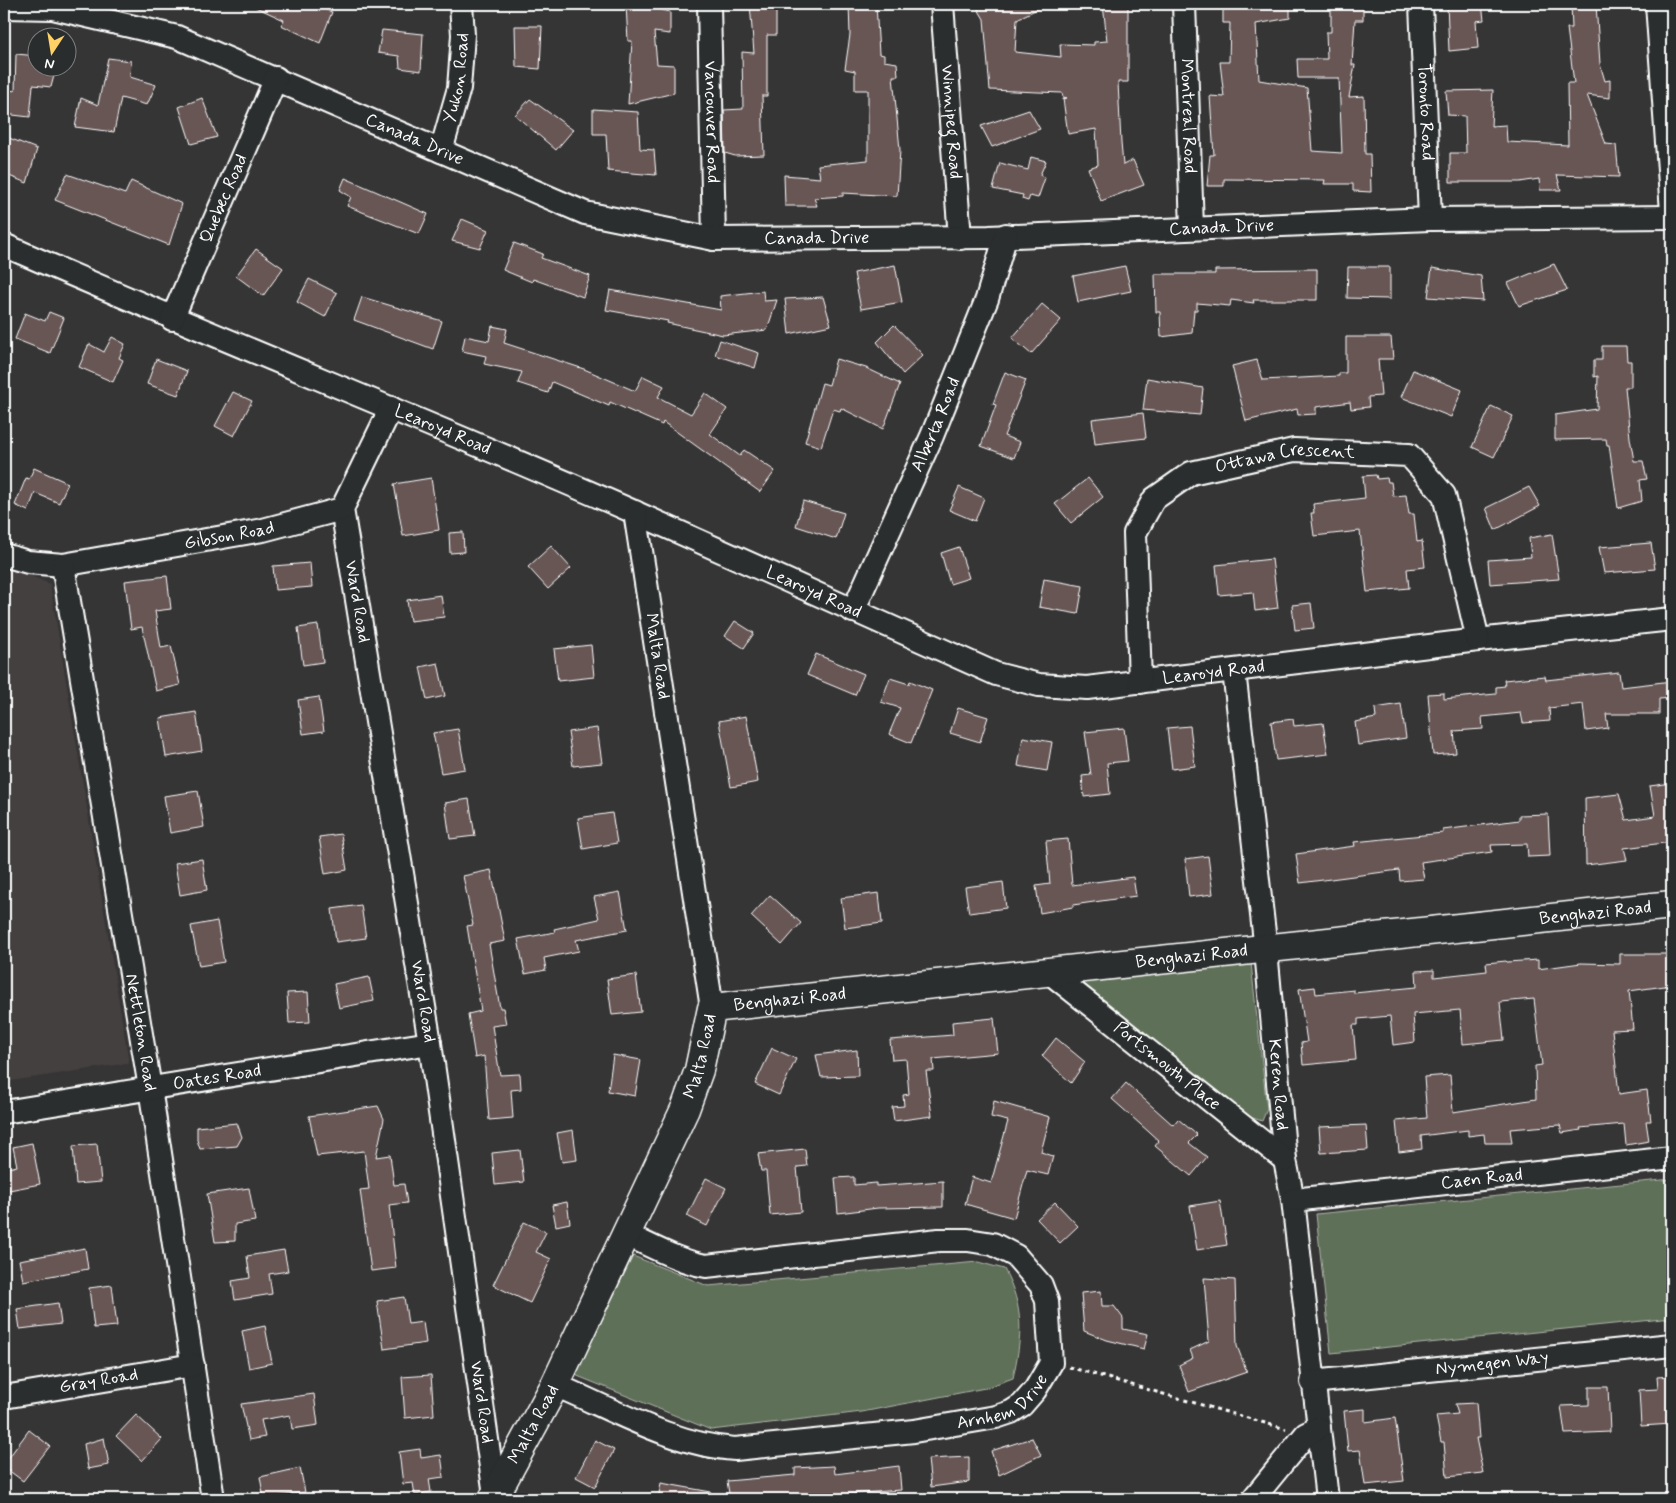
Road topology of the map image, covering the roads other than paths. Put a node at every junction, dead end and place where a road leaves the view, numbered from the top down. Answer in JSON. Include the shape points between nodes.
{"nodes":[{"id":1,"x":462,"y":4,"type":"edge"},
{"id":2,"x":709,"y":4,"type":"edge"},
{"id":3,"x":942,"y":4,"type":"edge"},
{"id":4,"x":1184,"y":4,"type":"edge"},
{"id":5,"x":1421,"y":4,"type":"edge"},
{"id":6,"x":1657,"y":4,"type":"edge"},
{"id":7,"x":4,"y":7,"type":"edge"},
{"id":8,"x":276,"y":78,"type":"junction"},
{"id":9,"x":441,"y":151,"type":"junction"},
{"id":10,"x":1672,"y":212,"type":"edge"},
{"id":11,"x":1672,"y":217,"type":"edge"},
{"id":12,"x":1430,"y":219,"type":"junction"},
{"id":13,"x":1192,"y":228,"type":"junction"},
{"id":14,"x":1006,"y":235,"type":"junction"},
{"id":15,"x":960,"y":238,"type":"junction"},
{"id":16,"x":714,"y":239,"type":"junction"},
{"id":17,"x":4,"y":245,"type":"edge"},
{"id":18,"x":172,"y":319,"type":"junction"},
{"id":19,"x":391,"y":408,"type":"junction"},
{"id":20,"x":342,"y":510,"type":"junction"},
{"id":21,"x":635,"y":512,"type":"junction"},
{"id":22,"x":4,"y":555,"type":"edge"},
{"id":23,"x":63,"y":565,"type":"junction"},
{"id":24,"x":853,"y":611,"type":"junction"},
{"id":25,"x":1672,"y":620,"type":"edge"},
{"id":26,"x":1478,"y":640,"type":"junction"},
{"id":27,"x":1234,"y":671,"type":"junction"},
{"id":28,"x":1140,"y":682,"type":"junction"},
{"id":29,"x":1672,"y":904,"type":"edge"},
{"id":30,"x":1266,"y":950,"type":"junction"},
{"id":31,"x":1050,"y":972,"type":"junction"},
{"id":32,"x":712,"y":1008,"type":"junction"},
{"id":33,"x":430,"y":1043,"type":"junction"},
{"id":34,"x":150,"y":1088,"type":"junction"},
{"id":35,"x":4,"y":1112,"type":"edge"},
{"id":36,"x":1672,"y":1158,"type":"edge"},
{"id":37,"x":1285,"y":1160,"type":"junction"},
{"id":38,"x":1292,"y":1200,"type":"junction"},
{"id":39,"x":626,"y":1234,"type":"junction"},
{"id":40,"x":1672,"y":1346,"type":"edge"},
{"id":41,"x":193,"y":1365,"type":"junction"},
{"id":42,"x":1312,"y":1382,"type":"junction"},
{"id":43,"x":556,"y":1385,"type":"junction"},
{"id":44,"x":4,"y":1396,"type":"edge"},
{"id":45,"x":1312,"y":1431,"type":"junction"},
{"id":46,"x":494,"y":1497,"type":"edge"},
{"id":47,"x":212,"y":1499,"type":"edge"},
{"id":48,"x":1252,"y":1499,"type":"edge"},
{"id":49,"x":1326,"y":1499,"type":"edge"}],
"edges":[{"from":1,"to":9,"type":"street","name":"Yukon Road","via":[[459,88]]},
{"from":2,"to":16,"type":"street","name":"Vancouver Road"},
{"from":3,"to":15,"type":"street","name":"Winnipeg Road"},
{"from":4,"to":13,"type":"street","name":"Montreal Road"},
{"from":5,"to":12,"type":"street","name":"Toronto Road"},
{"from":6,"to":10,"type":"street"},
{"from":7,"to":8,"type":"street","name":"Canada Drive","via":[[53,8],[176,37]]},
{"from":8,"to":9,"type":"street","name":"Canada Drive"},
{"from":8,"to":18,"type":"street","name":"Quebec Road"},
{"from":9,"to":16,"type":"street","name":"Canada Drive","via":[[585,213]]},
{"from":11,"to":12,"type":"street","name":"Canada Drive"},
{"from":12,"to":13,"type":"street","name":"Canada Drive"},
{"from":13,"to":14,"type":"street","name":"Canada Drive"},
{"from":14,"to":15,"type":"street","name":"Canada Drive"},
{"from":14,"to":24,"type":"street","name":"Alberta Road","via":[[987,299],[932,436]]},
{"from":15,"to":16,"type":"street","name":"Canada Drive"},
{"from":17,"to":18,"type":"street","name":"Learoyd Road"},
{"from":18,"to":19,"type":"street","name":"Learoyd Road"},
{"from":19,"to":20,"type":"street"},
{"from":19,"to":21,"type":"street","name":"Learoyd Road"},
{"from":20,"to":23,"type":"street","name":"Gibson Road","via":[[263,530]]},
{"from":20,"to":33,"type":"street","name":"Ward Road"},
{"from":21,"to":24,"type":"street","name":"Learoyd Road"},
{"from":21,"to":32,"type":"street","name":"Malta Road"},
{"from":22,"to":23,"type":"street","name":"Gibson Road","via":[[28,562]]},
{"from":23,"to":34,"type":"street","name":"Nettleton Road"},
{"from":24,"to":28,"type":"street","name":"Learoyd Road","via":[[996,674],[1040,685],[1087,688]]},
{"from":25,"to":26,"type":"street","name":"Learoyd Road"},
{"from":26,"to":27,"type":"street","name":"Learoyd Road"},
{"from":26,"to":28,"type":"street","name":"Ottawa Crescent","via":[[1444,495],[1409,455],[1294,450],[1191,472],[1154,499],[1135,533]]},
{"from":27,"to":28,"type":"street","name":"Learoyd Road"},
{"from":27,"to":30,"type":"street","name":"Keren Road"},
{"from":29,"to":30,"type":"street","name":"Benghazi Road"},
{"from":30,"to":31,"type":"street","name":"Benghazi Road"},
{"from":30,"to":37,"type":"street","name":"Keren Road"},
{"from":31,"to":32,"type":"street","name":"Benghazi Road"},
{"from":31,"to":37,"type":"street","name":"Portsmouth Place"},
{"from":32,"to":39,"type":"street","name":"Malta Road","via":[[699,1070],[685,1109]]},
{"from":33,"to":34,"type":"street","name":"Oates Road"},
{"from":33,"to":46,"type":"street","name":"Ward Road"},
{"from":34,"to":35,"type":"street","name":"Oates Road"},
{"from":34,"to":41,"type":"street","name":"Nettleton Road"},
{"from":36,"to":38,"type":"street","name":"Caen Road"},
{"from":37,"to":38,"type":"street","name":"Keren Road"},
{"from":38,"to":42,"type":"street","name":"Keren Road"},
{"from":39,"to":43,"type":"street","name":"Malta Road"},
{"from":39,"to":43,"type":"street","name":"Arnhem Drive","via":[[689,1263],[706,1266],[939,1240],[993,1244],[1016,1256],[1041,1285],[1047,1301],[1051,1362],[1035,1390],[1011,1412],[914,1431],[734,1450],[709,1448],[680,1439]]},
{"from":40,"to":42,"type":"street","name":"Nymegen Way"},
{"from":41,"to":44,"type":"street","name":"Gray Road"},
{"from":41,"to":47,"type":"street","name":"Nettleton Road"},
{"from":42,"to":45,"type":"street","name":"Keren Road"},
{"from":43,"to":46,"type":"street","name":"Malta Road"},
{"from":45,"to":48,"type":"street"},
{"from":45,"to":49,"type":"street","name":"Keren Road"}]}
